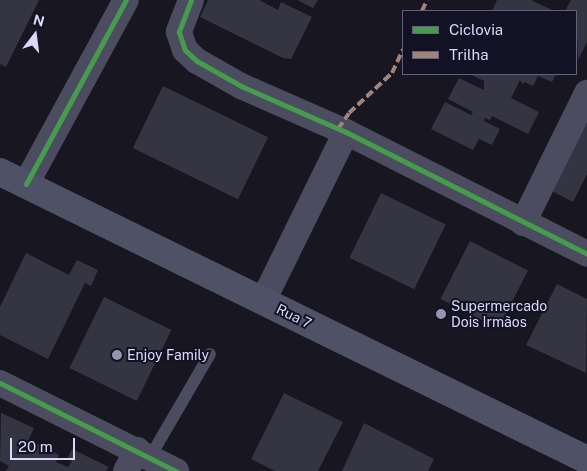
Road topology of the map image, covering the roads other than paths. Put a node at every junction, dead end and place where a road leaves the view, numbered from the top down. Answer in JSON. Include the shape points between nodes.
{"nodes":[{"id":1,"x":126,"y":0,"type":"edge"},
{"id":2,"x":191,"y":0,"type":"edge"},
{"id":3,"x":587,"y":92,"type":"edge"},
{"id":4,"x":346,"y":132,"type":"junction"},
{"id":5,"x":0,"y":172,"type":"edge"},
{"id":6,"x":26,"y":184,"type":"junction"},
{"id":7,"x":523,"y":223,"type":"junction"},
{"id":8,"x":587,"y":254,"type":"edge"},
{"id":9,"x":263,"y":301,"type":"junction"},
{"id":10,"x":210,"y":354,"type":"dead end"},
{"id":11,"x":0,"y":383,"type":"edge"},
{"id":12,"x":138,"y":459,"type":"edge"},
{"id":13,"x":587,"y":460,"type":"edge"},
{"id":14,"x":176,"y":471,"type":"edge"}],
"edges":[{"from":1,"to":6,"type":"street"},
{"from":2,"to":4,"type":"street","via":[[179,32],[185,50],[197,61],[241,86]]},
{"from":3,"to":7,"type":"street"},
{"from":4,"to":7,"type":"street"},
{"from":4,"to":9,"type":"street"},
{"from":5,"to":6,"type":"main road","name":"Rua 7"},
{"from":6,"to":9,"type":"main road","name":"Rua 7"},
{"from":7,"to":8,"type":"street"},
{"from":9,"to":13,"type":"main road","name":"Rua 7"},
{"from":10,"to":12,"type":"lane"},
{"from":11,"to":12,"type":"street"},
{"from":12,"to":14,"type":"street"}]}
